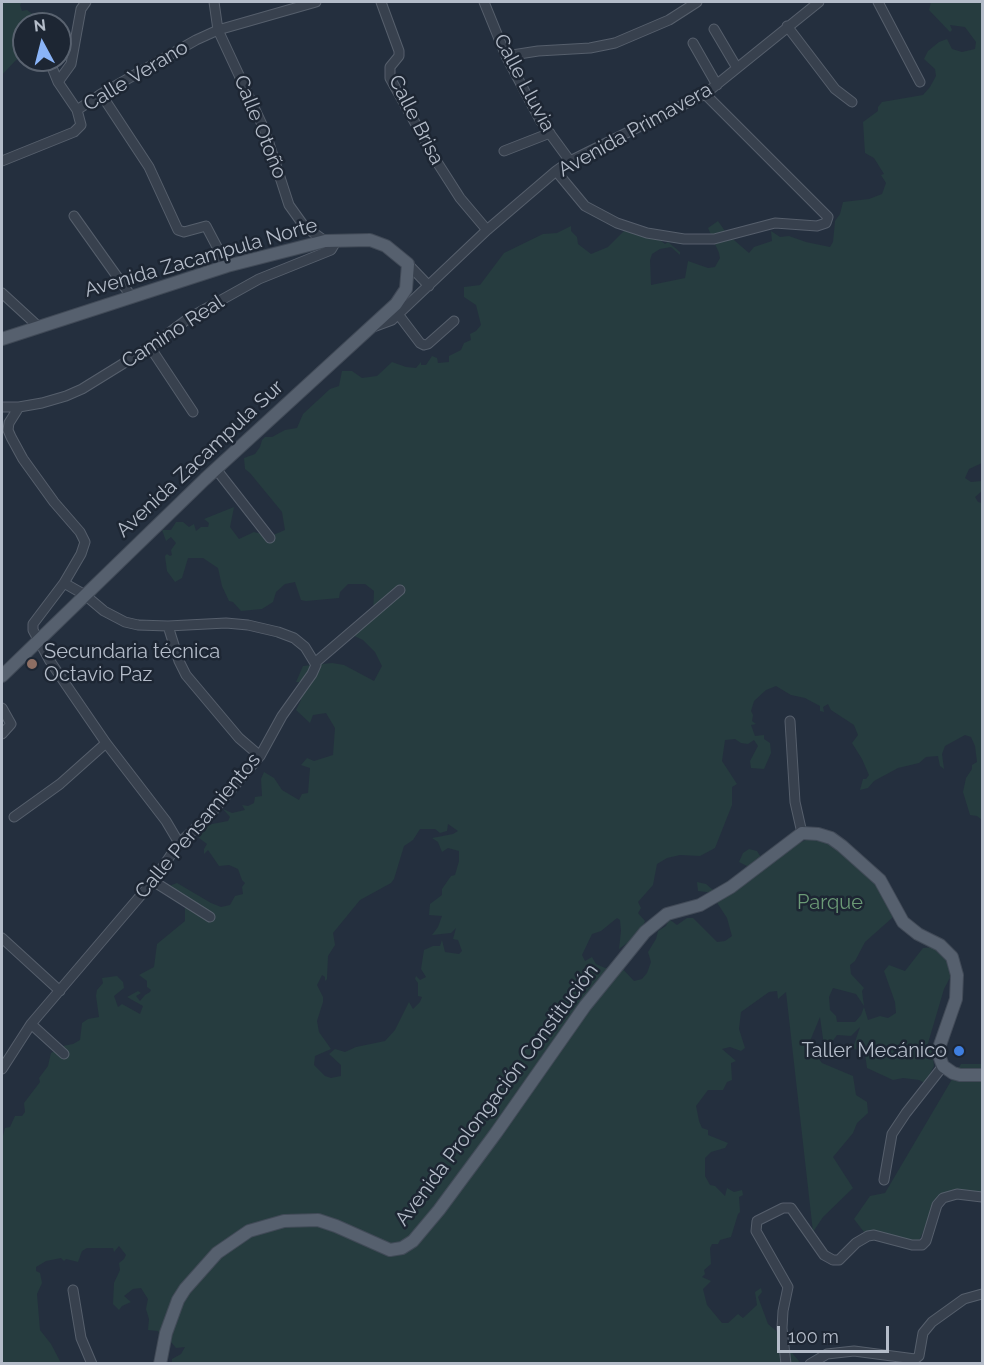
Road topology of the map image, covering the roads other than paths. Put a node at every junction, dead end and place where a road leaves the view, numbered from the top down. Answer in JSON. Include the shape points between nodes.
{"nodes":[{"id":1,"x":86,"y":2,"type":"edge"},
{"id":2,"x":214,"y":2,"type":"edge"},
{"id":3,"x":316,"y":2,"type":"edge"},
{"id":4,"x":381,"y":2,"type":"edge"},
{"id":5,"x":484,"y":2,"type":"edge"},
{"id":6,"x":697,"y":2,"type":"edge"},
{"id":7,"x":819,"y":2,"type":"edge"},
{"id":8,"x":878,"y":2,"type":"edge"},
{"id":9,"x":787,"y":26,"type":"junction"},
{"id":10,"x":714,"y":29,"type":"dead end"},
{"id":11,"x":218,"y":30,"type":"junction"},
{"id":12,"x":693,"y":43,"type":"dead end"},
{"id":13,"x":506,"y":56,"type":"junction"},
{"id":14,"x":736,"y":68,"type":"junction"},
{"id":15,"x":54,"y":72,"type":"edge"},
{"id":16,"x":58,"y":82,"type":"junction"},
{"id":17,"x":920,"y":82,"type":"dead end"},
{"id":18,"x":717,"y":86,"type":"junction"},
{"id":19,"x":101,"y":94,"type":"junction"},
{"id":20,"x":705,"y":94,"type":"junction"},
{"id":21,"x":852,"y":102,"type":"dead end"},
{"id":22,"x":77,"y":110,"type":"junction"},
{"id":23,"x":550,"y":133,"type":"junction"},
{"id":24,"x":504,"y":152,"type":"dead end"},
{"id":25,"x":3,"y":160,"type":"edge"},
{"id":26,"x":570,"y":161,"type":"junction"},
{"id":27,"x":556,"y":171,"type":"junction"},
{"id":28,"x":74,"y":216,"type":"dead end"},
{"id":29,"x":487,"y":230,"type":"junction"},
{"id":30,"x":331,"y":240,"type":"junction"},
{"id":31,"x":408,"y":264,"type":"junction"},
{"id":32,"x":227,"y":266,"type":"junction"},
{"id":33,"x":429,"y":286,"type":"junction"},
{"id":34,"x":2,"y":293,"type":"edge"},
{"id":35,"x":131,"y":296,"type":"junction"},
{"id":36,"x":398,"y":314,"type":"junction"},
{"id":37,"x":454,"y":321,"type":"dead end"},
{"id":38,"x":39,"y":327,"type":"junction"},
{"id":39,"x":371,"y":327,"type":"junction"},
{"id":40,"x":2,"y":339,"type":"edge"},
{"id":41,"x":150,"y":347,"type":"junction"},
{"id":42,"x":2,"y":407,"type":"edge"},
{"id":43,"x":19,"y":407,"type":"junction"},
{"id":44,"x":193,"y":412,"type":"dead end"},
{"id":45,"x":216,"y":469,"type":"junction"},
{"id":46,"x":270,"y":538,"type":"dead end"},
{"id":47,"x":64,"y":583,"type":"junction"},
{"id":48,"x":400,"y":590,"type":"dead end"},
{"id":49,"x":85,"y":595,"type":"junction"},
{"id":50,"x":168,"y":626,"type":"junction"},
{"id":51,"x":38,"y":641,"type":"junction"},
{"id":52,"x":316,"y":662,"type":"junction"},
{"id":53,"x":2,"y":676,"type":"edge"},
{"id":54,"x":2,"y":708,"type":"edge"},
{"id":55,"x":790,"y":721,"type":"dead end"},
{"id":56,"x":2,"y":734,"type":"edge"},
{"id":57,"x":106,"y":743,"type":"junction"},
{"id":58,"x":260,"y":756,"type":"junction"},
{"id":59,"x":14,"y":817,"type":"dead end"},
{"id":60,"x":802,"y":833,"type":"junction"},
{"id":61,"x":179,"y":843,"type":"junction"},
{"id":62,"x":153,"y":881,"type":"junction"},
{"id":63,"x":210,"y":917,"type":"dead end"},
{"id":64,"x":2,"y":938,"type":"edge"},
{"id":65,"x":60,"y":991,"type":"junction"},
{"id":66,"x":31,"y":1024,"type":"junction"},
{"id":67,"x":64,"y":1054,"type":"dead end"},
{"id":68,"x":943,"y":1066,"type":"junction"},
{"id":69,"x":2,"y":1069,"type":"edge"},
{"id":70,"x":982,"y":1074,"type":"edge"},
{"id":71,"x":884,"y":1180,"type":"dead end"},
{"id":72,"x":982,"y":1197,"type":"edge"},
{"id":73,"x":74,"y":1290,"type":"dead end"},
{"id":74,"x":982,"y":1294,"type":"edge"},
{"id":75,"x":92,"y":1364,"type":"edge"},
{"id":76,"x":160,"y":1364,"type":"edge"},
{"id":77,"x":786,"y":1364,"type":"edge"},
{"id":78,"x":810,"y":1364,"type":"edge"}],
"edges":[{"from":1,"to":16,"type":"street","via":[[81,9],[71,64]]},
{"from":2,"to":11,"type":"street","name":"Calle Otoño"},
{"from":3,"to":11,"type":"street","name":"Calle Verano"},
{"from":4,"to":29,"type":"street","name":"Calle Brisa","via":[[399,51],[390,67],[390,78],[437,162]]},
{"from":5,"to":13,"type":"street","name":"Calle Lluvia"},
{"from":6,"to":13,"type":"street","via":[[669,20],[615,43]]},
{"from":7,"to":9,"type":"street","name":"Avenida Primavera"},
{"from":8,"to":17,"type":"street"},
{"from":9,"to":14,"type":"street","name":"Avenida Primavera"},
{"from":9,"to":21,"type":"street","via":[[835,89]]},
{"from":10,"to":14,"type":"street"},
{"from":11,"to":19,"type":"street","name":"Calle Verano"},
{"from":11,"to":30,"type":"street","name":"Calle Otoño","via":[[265,131],[293,212],[304,226]]},
{"from":12,"to":18,"type":"street"},
{"from":13,"to":23,"type":"street","name":"Calle Lluvia"},
{"from":14,"to":18,"type":"street","name":"Avenida Primavera"},
{"from":15,"to":16,"type":"street"},
{"from":16,"to":22,"type":"street"},
{"from":18,"to":20,"type":"street","name":"Avenida Primavera"},
{"from":19,"to":22,"type":"street","name":"Calle Verano"},
{"from":19,"to":32,"type":"street","via":[[149,167],[178,230],[206,226]]},
{"from":20,"to":26,"type":"street","name":"Avenida Primavera"},
{"from":20,"to":27,"type":"street","via":[[828,221],[821,226],[780,223],[714,239],[647,233],[585,206]]},
{"from":22,"to":25,"type":"street","name":"Calle Verano","via":[[79,128]]},
{"from":23,"to":24,"type":"street"},
{"from":23,"to":26,"type":"street","name":"Calle Lluvia"},
{"from":26,"to":27,"type":"street","name":"Avenida Primavera"},
{"from":27,"to":29,"type":"street","name":"Avenida Primavera"},
{"from":28,"to":35,"type":"street"},
{"from":29,"to":33,"type":"street","name":"Avenida Primavera"},
{"from":30,"to":31,"type":"main road","name":"Avenida Zacampula Norte","via":[[381,243]]},
{"from":30,"to":32,"type":"main road","name":"Avenida Zacampula Norte"},
{"from":30,"to":41,"type":"street","name":"Camino Real","via":[[331,250],[260,279],[189,318]]},
{"from":31,"to":33,"type":"street"},
{"from":31,"to":39,"type":"main road","name":"Avenida Zacampula Sur","via":[[405,294]]},
{"from":32,"to":35,"type":"main road","name":"Avenida Zacampula Norte"},
{"from":33,"to":36,"type":"street","name":"Avenida Primavera"},
{"from":34,"to":38,"type":"street"},
{"from":35,"to":38,"type":"main road","name":"Avenida Zacampula Norte"},
{"from":36,"to":37,"type":"street","via":[[424,345]]},
{"from":36,"to":39,"type":"street","name":"Avenida Primavera","via":[[388,323]]},
{"from":38,"to":40,"type":"main road","name":"Avenida Zacampula Norte"},
{"from":39,"to":45,"type":"main road","name":"Avenida Zacampula Sur"},
{"from":41,"to":43,"type":"street","name":"Camino Real","via":[[82,389]]},
{"from":41,"to":44,"type":"street"},
{"from":42,"to":43,"type":"street","name":"Camino Real"},
{"from":43,"to":47,"type":"street","via":[[9,423],[11,437],[23,459],[83,537],[84,547]]},
{"from":45,"to":46,"type":"street"},
{"from":45,"to":49,"type":"main road","name":"Avenida Zacampula Sur"},
{"from":47,"to":49,"type":"street"},
{"from":47,"to":51,"type":"street","via":[[33,624]]},
{"from":48,"to":52,"type":"street"},
{"from":49,"to":50,"type":"street","via":[[124,622]]},
{"from":49,"to":51,"type":"main road","name":"Avenida Zacampula Sur"},
{"from":50,"to":52,"type":"street","via":[[226,623],[269,630],[294,638]]},
{"from":50,"to":58,"type":"street","via":[[186,675],[239,738]]},
{"from":51,"to":53,"type":"main road","name":"Avenida Zacampula Sur"},
{"from":51,"to":57,"type":"street"},
{"from":52,"to":58,"type":"street","name":"Calle Pensamientos"},
{"from":54,"to":56,"type":"street","via":[[11,723]]},
{"from":55,"to":60,"type":"street"},
{"from":57,"to":59,"type":"street","via":[[60,784]]},
{"from":57,"to":61,"type":"street"},
{"from":58,"to":61,"type":"street","name":"Calle Pensamientos","via":[[208,817]]},
{"from":60,"to":68,"type":"main road","via":[[813,832],[842,846],[880,880],[903,922],[952,957],[957,975],[956,999],[940,1045]]},
{"from":60,"to":76,"type":"main road","name":"Avenida Prolongación Constitución","via":[[712,899],[667,914],[653,924],[585,1006],[496,1133],[413,1241],[390,1250],[318,1220],[284,1221],[249,1231],[217,1253],[185,1288],[166,1333]]},
{"from":61,"to":62,"type":"street","name":"Calle Pensamientos"},
{"from":62,"to":63,"type":"street"},
{"from":62,"to":65,"type":"street","name":"Calle Pensamientos"},
{"from":64,"to":65,"type":"street"},
{"from":65,"to":66,"type":"street","name":"Calle Pensamientos"},
{"from":66,"to":67,"type":"street"},
{"from":66,"to":69,"type":"street","name":"Calle Pensamientos"},
{"from":68,"to":70,"type":"main road","via":[[960,1075]]},
{"from":68,"to":71,"type":"street","via":[[892,1134]]},
{"from":72,"to":77,"type":"street","via":[[957,1194],[943,1198],[922,1245],[868,1236],[839,1260],[824,1255],[791,1208],[757,1221],[756,1231],[788,1287],[782,1328]]},
{"from":73,"to":75,"type":"street","via":[[81,1338]]},
{"from":74,"to":78,"type":"street","via":[[964,1299],[928,1326],[918,1357],[854,1351],[828,1354]]}]}
